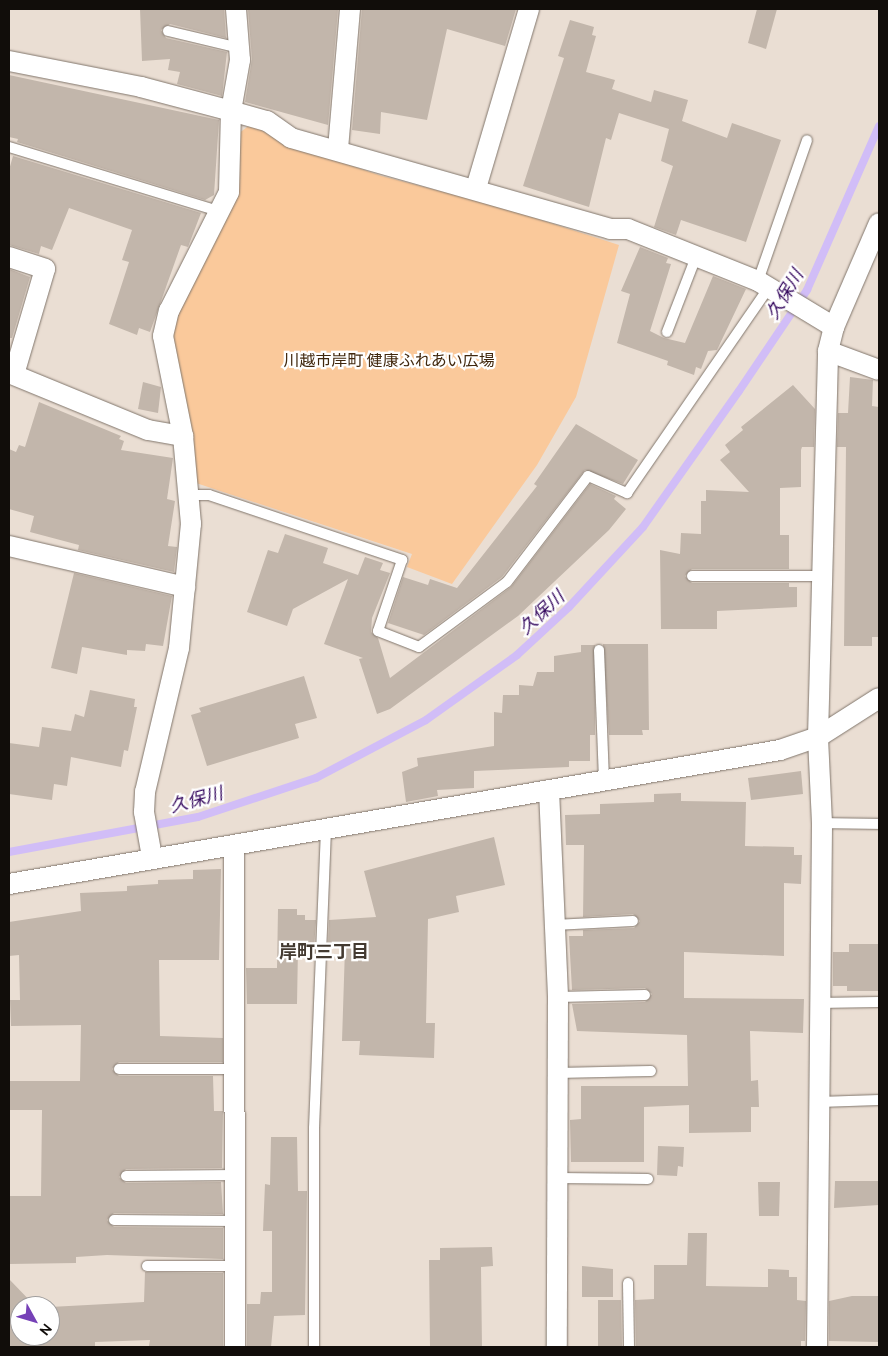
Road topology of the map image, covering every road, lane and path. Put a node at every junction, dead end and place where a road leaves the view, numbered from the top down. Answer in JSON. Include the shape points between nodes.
{"nodes":[{"id":1,"x":236,"y":9,"type":"edge"},
{"id":2,"x":350,"y":9,"type":"edge"},
{"id":3,"x":529,"y":9,"type":"edge"},
{"id":4,"x":168,"y":30,"type":"dead end"},
{"id":5,"x":240,"y":48,"type":"junction"},
{"id":6,"x":9,"y":61,"type":"edge"},
{"id":7,"x":231,"y":111,"type":"junction"},
{"id":8,"x":807,"y":140,"type":"dead end"},
{"id":9,"x":9,"y":147,"type":"edge"},
{"id":10,"x":338,"y":149,"type":"junction"},
{"id":11,"x":476,"y":188,"type":"junction"},
{"id":12,"x":218,"y":211,"type":"junction"},
{"id":13,"x":878,"y":230,"type":"edge"},
{"id":14,"x":9,"y":257,"type":"edge"},
{"id":15,"x":696,"y":257,"type":"junction"},
{"id":16,"x":768,"y":287,"type":"junction"},
{"id":17,"x":834,"y":326,"type":"junction"},
{"id":18,"x":667,"y":332,"type":"dead end"},
{"id":19,"x":828,"y":351,"type":"junction"},
{"id":20,"x":879,"y":370,"type":"edge"},
{"id":21,"x":12,"y":373,"type":"edge"},
{"id":22,"x":183,"y":436,"type":"junction"},
{"id":23,"x":190,"y":494,"type":"junction"},
{"id":24,"x":9,"y":546,"type":"edge"},
{"id":25,"x":692,"y":576,"type":"dead end"},
{"id":26,"x":822,"y":576,"type":"junction"},
{"id":27,"x":186,"y":587,"type":"junction"},
{"id":28,"x":599,"y":650,"type":"dead end"},
{"id":29,"x":879,"y":698,"type":"edge"},
{"id":30,"x":818,"y":737,"type":"junction"},
{"id":31,"x":604,"y":782,"type":"junction"},
{"id":32,"x":549,"y":790,"type":"junction"},
{"id":33,"x":822,"y":823,"type":"junction"},
{"id":34,"x":879,"y":824,"type":"edge"},
{"id":35,"x":326,"y":831,"type":"junction"},
{"id":36,"x":234,"y":845,"type":"junction"},
{"id":37,"x":151,"y":851,"type":"junction"},
{"id":38,"x":9,"y":884,"type":"edge"},
{"id":39,"x":634,"y":921,"type":"dead end"},
{"id":40,"x":554,"y":926,"type":"junction"},
{"id":41,"x":646,"y":995,"type":"dead end"},
{"id":42,"x":558,"y":997,"type":"junction"},
{"id":43,"x":879,"y":1002,"type":"edge"},
{"id":44,"x":817,"y":1003,"type":"junction"},
{"id":45,"x":119,"y":1069,"type":"dead end"},
{"id":46,"x":235,"y":1069,"type":"junction"},
{"id":47,"x":651,"y":1071,"type":"dead end"},
{"id":48,"x":557,"y":1073,"type":"junction"},
{"id":49,"x":879,"y":1100,"type":"edge"},
{"id":50,"x":819,"y":1102,"type":"junction"},
{"id":51,"x":235,"y":1175,"type":"junction"},
{"id":52,"x":126,"y":1176,"type":"dead end"},
{"id":53,"x":557,"y":1178,"type":"junction"},
{"id":54,"x":648,"y":1179,"type":"dead end"},
{"id":55,"x":114,"y":1220,"type":"dead end"},
{"id":56,"x":235,"y":1221,"type":"junction"},
{"id":57,"x":147,"y":1266,"type":"dead end"},
{"id":58,"x":235,"y":1266,"type":"junction"},
{"id":59,"x":628,"y":1284,"type":"dead end"},
{"id":60,"x":235,"y":1347,"type":"edge"},
{"id":61,"x":314,"y":1347,"type":"edge"},
{"id":62,"x":557,"y":1347,"type":"edge"},
{"id":63,"x":628,"y":1347,"type":"edge"},
{"id":64,"x":817,"y":1347,"type":"edge"}],
"edges":[{"from":1,"to":5,"type":"street"},
{"from":2,"to":10,"type":"street"},
{"from":3,"to":11,"type":"street"},
{"from":4,"to":5,"type":"lane"},
{"from":5,"to":7,"type":"street"},
{"from":6,"to":7,"type":"street","via":[[141,87]]},
{"from":7,"to":10,"type":"street","via":[[267,121],[291,138]]},
{"from":7,"to":12,"type":"street","via":[[229,192]]},
{"from":8,"to":16,"type":"lane"},
{"from":9,"to":12,"type":"lane"},
{"from":10,"to":11,"type":"street"},
{"from":11,"to":15,"type":"street","via":[[610,229],[628,230]]},
{"from":12,"to":22,"type":"street","via":[[169,312],[163,336]]},
{"from":13,"to":17,"type":"street"},
{"from":14,"to":21,"type":"street","via":[[45,269]]},
{"from":15,"to":16,"type":"street"},
{"from":15,"to":18,"type":"lane"},
{"from":16,"to":17,"type":"street"},
{"from":16,"to":23,"type":"lane","via":[[627,493],[588,476],[507,582],[420,647],[378,631],[402,560],[208,495]]},
{"from":17,"to":19,"type":"street"},
{"from":19,"to":20,"type":"street"},
{"from":19,"to":26,"type":"street"},
{"from":21,"to":22,"type":"street","via":[[148,430]]},
{"from":22,"to":23,"type":"street"},
{"from":23,"to":27,"type":"street"},
{"from":24,"to":27,"type":"street"},
{"from":25,"to":26,"type":"lane"},
{"from":26,"to":30,"type":"street"},
{"from":27,"to":37,"type":"street","via":[[179,648],[144,812]]},
{"from":28,"to":31,"type":"lane"},
{"from":29,"to":30,"type":"street"},
{"from":30,"to":31,"type":"street","via":[[780,750]]},
{"from":30,"to":33,"type":"street"},
{"from":31,"to":32,"type":"street"},
{"from":32,"to":35,"type":"street"},
{"from":32,"to":40,"type":"street"},
{"from":33,"to":34,"type":"lane"},
{"from":33,"to":44,"type":"street"},
{"from":35,"to":36,"type":"street"},
{"from":35,"to":61,"type":"lane","via":[[314,1128]]},
{"from":36,"to":37,"type":"street"},
{"from":36,"to":46,"type":"street"},
{"from":37,"to":38,"type":"street"},
{"from":39,"to":40,"type":"lane"},
{"from":40,"to":42,"type":"street"},
{"from":41,"to":42,"type":"lane"},
{"from":42,"to":48,"type":"street"},
{"from":43,"to":44,"type":"lane"},
{"from":44,"to":50,"type":"street"},
{"from":45,"to":46,"type":"lane"},
{"from":46,"to":51,"type":"street"},
{"from":47,"to":48,"type":"lane"},
{"from":48,"to":53,"type":"street"},
{"from":49,"to":50,"type":"lane"},
{"from":50,"to":64,"type":"street"},
{"from":51,"to":52,"type":"lane"},
{"from":51,"to":56,"type":"street"},
{"from":53,"to":54,"type":"lane"},
{"from":53,"to":62,"type":"street"},
{"from":55,"to":56,"type":"lane"},
{"from":56,"to":58,"type":"street"},
{"from":57,"to":58,"type":"lane"},
{"from":58,"to":60,"type":"street"},
{"from":59,"to":63,"type":"lane"}]}
